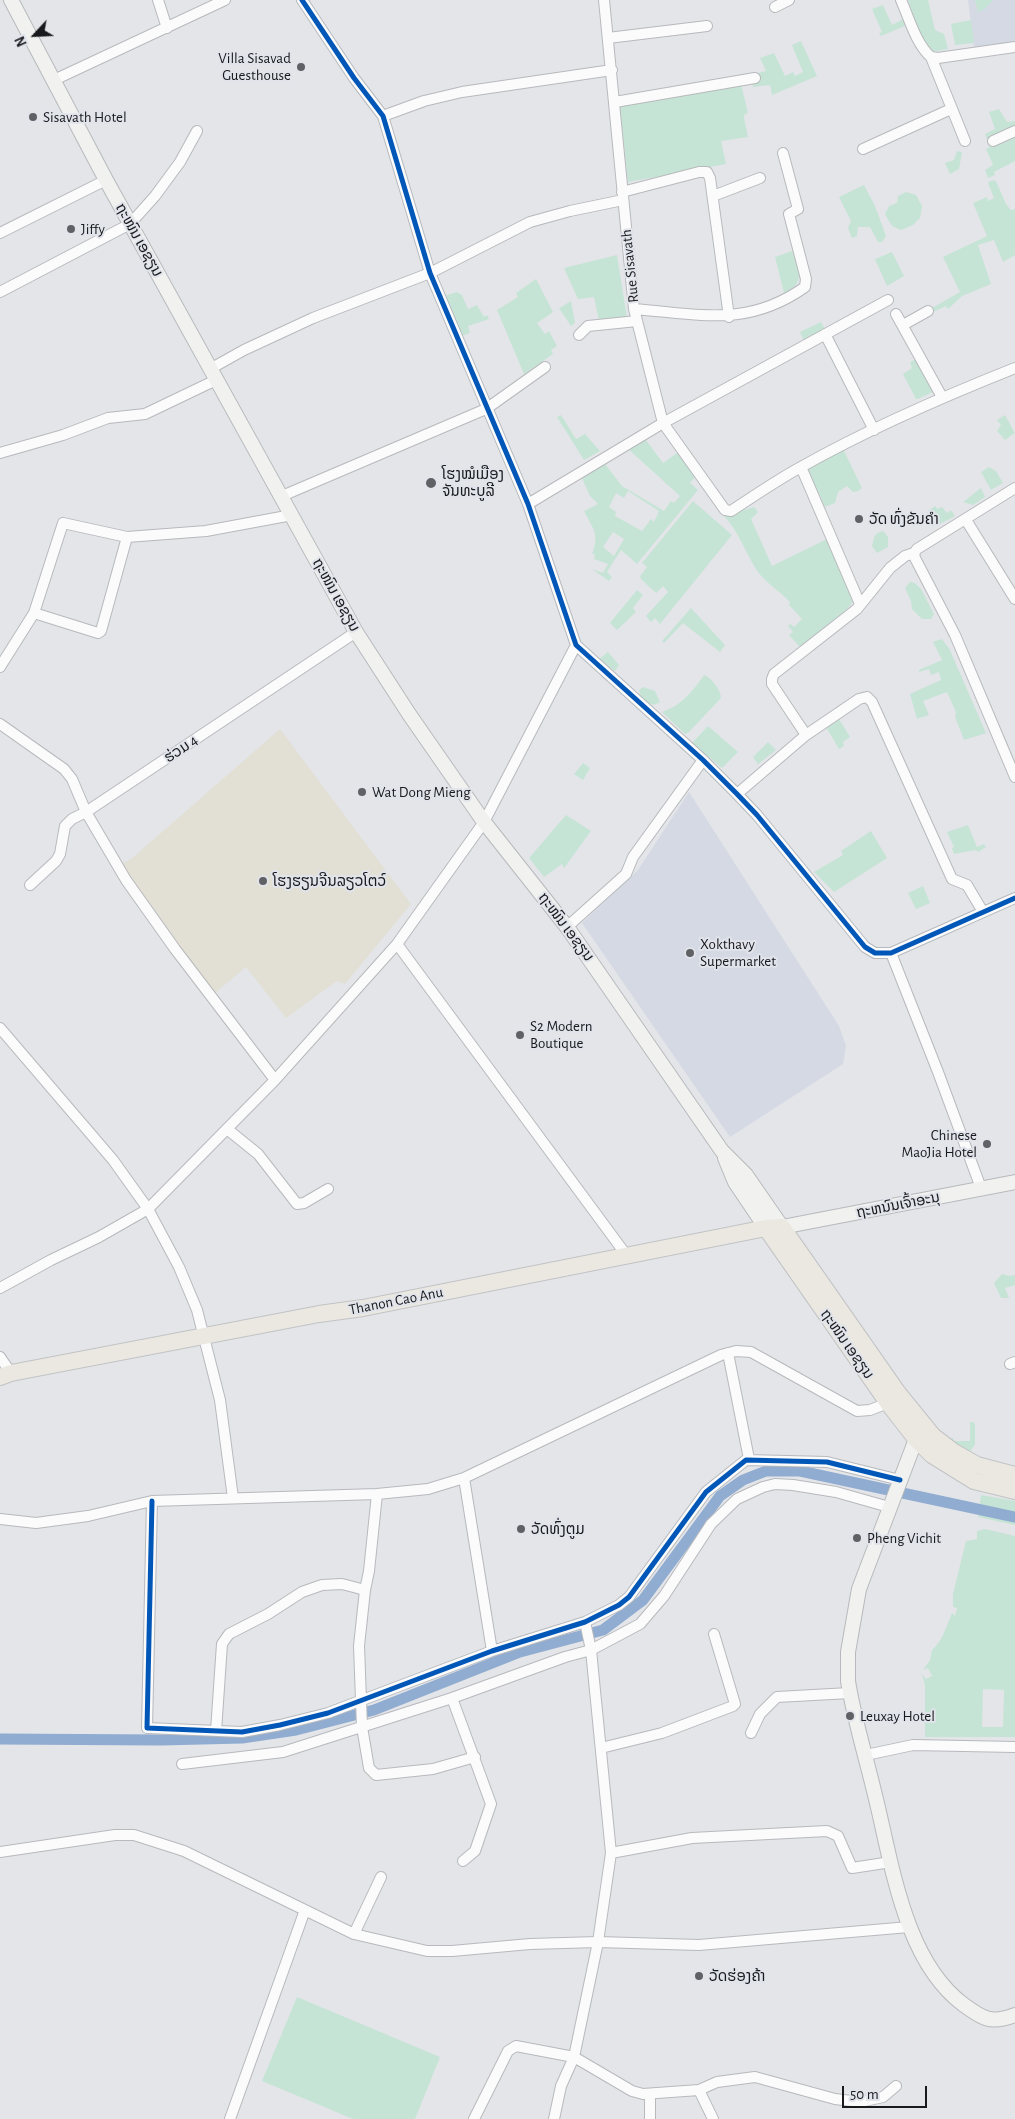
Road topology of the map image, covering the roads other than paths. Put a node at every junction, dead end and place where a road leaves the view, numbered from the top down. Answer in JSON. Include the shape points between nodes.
{"nodes":[{"id":1,"x":11,"y":0,"type":"edge"},
{"id":2,"x":158,"y":0,"type":"edge"},
{"id":3,"x":225,"y":0,"type":"edge"},
{"id":4,"x":302,"y":0,"type":"edge"},
{"id":5,"x":604,"y":0,"type":"edge"},
{"id":6,"x":789,"y":0,"type":"edge"},
{"id":7,"x":901,"y":0,"type":"edge"},
{"id":8,"x":774,"y":6,"type":"dead end"},
{"id":9,"x":707,"y":26,"type":"dead end"},
{"id":10,"x":167,"y":28,"type":"junction"},
{"id":11,"x":608,"y":38,"type":"junction"},
{"id":12,"x":1015,"y":47,"type":"edge"},
{"id":13,"x":931,"y":57,"type":"junction"},
{"id":14,"x":612,"y":70,"type":"junction"},
{"id":15,"x":755,"y":78,"type":"dead end"},
{"id":16,"x":54,"y":80,"type":"junction"},
{"id":17,"x":614,"y":102,"type":"junction"},
{"id":18,"x":951,"y":108,"type":"junction"},
{"id":19,"x":383,"y":116,"type":"junction"},
{"id":20,"x":197,"y":131,"type":"dead end"},
{"id":21,"x":1015,"y":131,"type":"edge"},
{"id":22,"x":965,"y":141,"type":"dead end"},
{"id":23,"x":993,"y":141,"type":"dead end"},
{"id":24,"x":863,"y":149,"type":"dead end"},
{"id":25,"x":784,"y":154,"type":"dead end"},
{"id":26,"x":760,"y":178,"type":"dead end"},
{"id":27,"x":106,"y":180,"type":"junction"},
{"id":28,"x":622,"y":196,"type":"junction"},
{"id":29,"x":712,"y":196,"type":"junction"},
{"id":30,"x":130,"y":224,"type":"junction"},
{"id":31,"x":0,"y":233,"type":"edge"},
{"id":32,"x":430,"y":273,"type":"junction"},
{"id":33,"x":0,"y":292,"type":"edge"},
{"id":34,"x":888,"y":300,"type":"dead end"},
{"id":35,"x":634,"y":309,"type":"junction"},
{"id":36,"x":928,"y":310,"type":"dead end"},
{"id":37,"x":896,"y":314,"type":"dead end"},
{"id":38,"x":729,"y":316,"type":"junction"},
{"id":39,"x":637,"y":321,"type":"junction"},
{"id":40,"x":903,"y":325,"type":"junction"},
{"id":41,"x":824,"y":334,"type":"junction"},
{"id":42,"x":579,"y":335,"type":"dead end"},
{"id":43,"x":545,"y":367,"type":"dead end"},
{"id":44,"x":1015,"y":368,"type":"edge"},
{"id":45,"x":213,"y":375,"type":"junction"},
{"id":46,"x":942,"y":397,"type":"junction"},
{"id":47,"x":486,"y":409,"type":"junction"},
{"id":48,"x":663,"y":423,"type":"junction"},
{"id":49,"x":874,"y":430,"type":"junction"},
{"id":50,"x":0,"y":453,"type":"edge"},
{"id":51,"x":801,"y":467,"type":"junction"},
{"id":52,"x":1015,"y":488,"type":"edge"},
{"id":53,"x":282,"y":496,"type":"junction"},
{"id":54,"x":528,"y":504,"type":"junction"},
{"id":55,"x":292,"y":514,"type":"junction"},
{"id":56,"x":966,"y":520,"type":"junction"},
{"id":57,"x":127,"y":537,"type":"junction"},
{"id":58,"x":914,"y":553,"type":"junction"},
{"id":59,"x":1015,"y":600,"type":"edge"},
{"id":60,"x":860,"y":604,"type":"junction"},
{"id":61,"x":34,"y":613,"type":"junction"},
{"id":62,"x":356,"y":632,"type":"junction"},
{"id":63,"x":576,"y":645,"type":"junction"},
{"id":64,"x":0,"y":667,"type":"edge"},
{"id":65,"x":0,"y":724,"type":"edge"},
{"id":66,"x":806,"y":735,"type":"junction"},
{"id":67,"x":703,"y":760,"type":"junction"},
{"id":68,"x":1015,"y":777,"type":"edge"},
{"id":69,"x":737,"y":794,"type":"junction"},
{"id":70,"x":86,"y":812,"type":"junction"},
{"id":71,"x":484,"y":822,"type":"junction"},
{"id":72,"x":30,"y":885,"type":"dead end"},
{"id":73,"x":1015,"y":898,"type":"edge"},
{"id":74,"x":982,"y":912,"type":"junction"},
{"id":75,"x":567,"y":927,"type":"junction"},
{"id":76,"x":397,"y":944,"type":"junction"},
{"id":77,"x":891,"y":953,"type":"junction"},
{"id":78,"x":0,"y":1028,"type":"edge"},
{"id":79,"x":275,"y":1080,"type":"junction"},
{"id":80,"x":227,"y":1128,"type":"junction"},
{"id":81,"x":1015,"y":1182,"type":"edge"},
{"id":82,"x":981,"y":1188,"type":"junction"},
{"id":83,"x":328,"y":1189,"type":"dead end"},
{"id":84,"x":148,"y":1209,"type":"junction"},
{"id":85,"x":774,"y":1228,"type":"junction"},
{"id":86,"x":627,"y":1256,"type":"junction"},
{"id":87,"x":0,"y":1288,"type":"edge"},
{"id":88,"x":203,"y":1338,"type":"junction"},
{"id":89,"x":728,"y":1353,"type":"junction"},
{"id":90,"x":0,"y":1357,"type":"edge"},
{"id":91,"x":4,"y":1374,"type":"edge"},
{"id":92,"x":888,"y":1403,"type":"junction"},
{"id":93,"x":916,"y":1439,"type":"junction"},
{"id":94,"x":750,"y":1459,"type":"junction"},
{"id":95,"x":1015,"y":1475,"type":"edge"},
{"id":96,"x":464,"y":1478,"type":"junction"},
{"id":97,"x":899,"y":1482,"type":"junction"},
{"id":98,"x":1015,"y":1491,"type":"edge"},
{"id":99,"x":376,"y":1494,"type":"junction"},
{"id":100,"x":233,"y":1498,"type":"junction"},
{"id":101,"x":152,"y":1501,"type":"junction"},
{"id":102,"x":890,"y":1505,"type":"junction"},
{"id":103,"x":0,"y":1519,"type":"edge"},
{"id":104,"x":365,"y":1590,"type":"junction"},
{"id":105,"x":585,"y":1622,"type":"junction"},
{"id":106,"x":714,"y":1634,"type":"dead end"},
{"id":107,"x":591,"y":1650,"type":"junction"},
{"id":108,"x":492,"y":1651,"type":"junction"},
{"id":109,"x":850,"y":1693,"type":"junction"},
{"id":110,"x":452,"y":1698,"type":"junction"},
{"id":111,"x":361,"y":1704,"type":"junction"},
{"id":112,"x":362,"y":1724,"type":"junction"},
{"id":113,"x":216,"y":1731,"type":"junction"},
{"id":114,"x":751,"y":1733,"type":"dead end"},
{"id":115,"x":1015,"y":1747,"type":"edge"},
{"id":116,"x":601,"y":1748,"type":"junction"},
{"id":117,"x":866,"y":1755,"type":"junction"},
{"id":118,"x":475,"y":1757,"type":"junction"},
{"id":119,"x":182,"y":1764,"type":"dead end"},
{"id":120,"x":0,"y":1852,"type":"edge"},
{"id":121,"x":611,"y":1853,"type":"junction"},
{"id":122,"x":464,"y":1861,"type":"dead end"},
{"id":123,"x":891,"y":1862,"type":"junction"},
{"id":124,"x":380,"y":1877,"type":"dead end"},
{"id":125,"x":305,"y":1910,"type":"junction"},
{"id":126,"x":909,"y":1927,"type":"junction"},
{"id":127,"x":354,"y":1934,"type":"junction"},
{"id":128,"x":598,"y":1942,"type":"junction"},
{"id":129,"x":1015,"y":2015,"type":"edge"},
{"id":130,"x":574,"y":2057,"type":"junction"},
{"id":131,"x":896,"y":2086,"type":"dead end"},
{"id":132,"x":700,"y":2090,"type":"junction"},
{"id":133,"x":650,"y":2094,"type":"junction"},
{"id":134,"x":230,"y":2119,"type":"edge"},
{"id":135,"x":474,"y":2119,"type":"edge"},
{"id":136,"x":554,"y":2119,"type":"edge"},
{"id":137,"x":650,"y":2119,"type":"edge"},
{"id":138,"x":713,"y":2119,"type":"edge"}],
"edges":[{"from":1,"to":16,"type":"main road","name":"ຖະໜົນ ເອຊຽນ"},
{"from":2,"to":10,"type":"street"},
{"from":3,"to":10,"type":"street"},
{"from":4,"to":19,"type":"street"},
{"from":5,"to":11,"type":"street","name":"Rue Sisavath"},
{"from":6,"to":8,"type":"street"},
{"from":7,"to":13,"type":"street","via":[[919,40]]},
{"from":9,"to":11,"type":"street"},
{"from":10,"to":16,"type":"street"},
{"from":11,"to":14,"type":"street","name":"Rue Sisavath"},
{"from":12,"to":13,"type":"street"},
{"from":13,"to":18,"type":"street"},
{"from":14,"to":17,"type":"street","name":"Rue Sisavath"},
{"from":14,"to":19,"type":"street","via":[[462,92],[424,100]]},
{"from":15,"to":17,"type":"street"},
{"from":16,"to":27,"type":"main road","name":"ຖະໜົນ ເອຊຽນ"},
{"from":17,"to":28,"type":"street","name":"Rue Sisavath"},
{"from":18,"to":22,"type":"street"},
{"from":18,"to":24,"type":"street"},
{"from":19,"to":32,"type":"street"},
{"from":20,"to":30,"type":"street","via":[[155,196]]},
{"from":21,"to":23,"type":"street"},
{"from":25,"to":38,"type":"street","via":[[798,209],[789,214],[805,286],[759,311]]},
{"from":26,"to":29,"type":"street"},
{"from":27,"to":30,"type":"main road","name":"ຖະໜົນ ເອຊຽນ"},
{"from":27,"to":31,"type":"street"},
{"from":28,"to":29,"type":"street","via":[[699,172],[707,172]]},
{"from":28,"to":32,"type":"street","via":[[530,222]]},
{"from":28,"to":35,"type":"street","name":"Rue Sisavath"},
{"from":29,"to":38,"type":"street"},
{"from":30,"to":33,"type":"street"},
{"from":30,"to":45,"type":"main road","name":"ຖະໜົນ ເອຊຽນ"},
{"from":32,"to":45,"type":"street","via":[[313,318],[244,350]]},
{"from":32,"to":47,"type":"street"},
{"from":34,"to":41,"type":"street"},
{"from":35,"to":38,"type":"street"},
{"from":35,"to":39,"type":"street","name":"Rue Sisavath"},
{"from":36,"to":40,"type":"street"},
{"from":37,"to":40,"type":"street"},
{"from":39,"to":42,"type":"street","via":[[588,326]]},
{"from":39,"to":48,"type":"street","name":"Rue Sisavath"},
{"from":40,"to":46,"type":"street"},
{"from":41,"to":48,"type":"street"},
{"from":41,"to":49,"type":"street"},
{"from":43,"to":47,"type":"street"},
{"from":44,"to":46,"type":"street"},
{"from":45,"to":50,"type":"street","via":[[145,414],[108,418]]},
{"from":45,"to":53,"type":"main road","name":"ຖະໜົນ ເອຊຽນ"},
{"from":46,"to":49,"type":"street"},
{"from":47,"to":53,"type":"street"},
{"from":47,"to":54,"type":"street"},
{"from":48,"to":51,"type":"street","name":"Rue Sisavath","via":[[725,510],[730,511]]},
{"from":48,"to":54,"type":"street"},
{"from":49,"to":51,"type":"street"},
{"from":51,"to":60,"type":"street"},
{"from":52,"to":56,"type":"street"},
{"from":53,"to":55,"type":"main road","name":"ຖະໜົນ ເອຊຽນ"},
{"from":54,"to":63,"type":"street"},
{"from":55,"to":57,"type":"street","via":[[206,531]]},
{"from":55,"to":62,"type":"main road","name":"ຖະໜົນ ເອຊຽນ"},
{"from":56,"to":58,"type":"street"},
{"from":56,"to":59,"type":"street"},
{"from":57,"to":61,"type":"street","via":[[63,523]]},
{"from":57,"to":61,"type":"street","via":[[101,631],[98,633]]},
{"from":58,"to":60,"type":"street","via":[[890,568]]},
{"from":58,"to":68,"type":"street","via":[[955,635]]},
{"from":60,"to":66,"type":"street","via":[[774,674],[772,684]]},
{"from":61,"to":64,"type":"street"},
{"from":62,"to":70,"type":"street","name":"ຮ່ວມ 4"},
{"from":62,"to":71,"type":"main road","name":"ຖະໜົນ ເອຊຽນ"},
{"from":63,"to":67,"type":"street"},
{"from":63,"to":71,"type":"street"},
{"from":65,"to":70,"type":"street","via":[[64,769],[72,779]]},
{"from":66,"to":69,"type":"street"},
{"from":66,"to":74,"type":"street","via":[[859,699],[868,697],[952,879],[967,885]]},
{"from":67,"to":69,"type":"street"},
{"from":67,"to":75,"type":"street","via":[[633,857],[626,874]]},
{"from":69,"to":77,"type":"street","via":[[865,947],[875,953]]},
{"from":70,"to":72,"type":"street","name":"ຮ່ວມ 4","via":[[65,826],[56,861]]},
{"from":70,"to":79,"type":"street","via":[[126,880]]},
{"from":71,"to":75,"type":"main road","name":"ຖະໜົນ ເອຊຽນ"},
{"from":71,"to":76,"type":"street"},
{"from":73,"to":74,"type":"street"},
{"from":74,"to":77,"type":"street"},
{"from":75,"to":85,"type":"main road","name":"ຖະໜົນ ເອຊຽນ","via":[[722,1151],[735,1182]]},
{"from":76,"to":79,"type":"street"},
{"from":76,"to":86,"type":"street"},
{"from":77,"to":82,"type":"street"},
{"from":78,"to":84,"type":"street","via":[[113,1160]]},
{"from":79,"to":80,"type":"street"},
{"from":80,"to":83,"type":"street","via":[[258,1154],[297,1204]]},
{"from":80,"to":84,"type":"street"},
{"from":81,"to":82,"type":"main road","name":"ຖະຫນົນເຈົ້າອະນຸ"},
{"from":82,"to":85,"type":"main road","name":"ຖະຫນົນເຈົ້າອະນຸ"},
{"from":84,"to":87,"type":"street"},
{"from":84,"to":88,"type":"street","via":[[179,1267],[197,1310]]},
{"from":85,"to":86,"type":"main road","name":"Thanon Cao Anu"},
{"from":85,"to":92,"type":"main road","name":"ຖະໜົນ ເອຊຽນ"},
{"from":85,"to":95,"type":"main road","name":"ຖະໜົນ ເອຊຽນ","via":[[933,1436],[977,1466]]},
{"from":86,"to":88,"type":"main road","name":"Thanon Cao Anu"},
{"from":88,"to":91,"type":"main road","name":"Thanon Cao Anu"},
{"from":88,"to":100,"type":"street","via":[[220,1400]]},
{"from":89,"to":92,"type":"street","via":[[751,1352],[857,1411]]},
{"from":89,"to":94,"type":"street"},
{"from":89,"to":96,"type":"street"},
{"from":90,"to":91,"type":"street"},
{"from":92,"to":93,"type":"main road","name":"ຖະໜົນ ເອຊຽນ"},
{"from":93,"to":97,"type":"main road"},
{"from":93,"to":98,"type":"main road","name":"ຖະໜົນ ເອຊຽນ","via":[[932,1455],[974,1481]]},
{"from":94,"to":97,"type":"street","via":[[827,1462]]},
{"from":94,"to":105,"type":"street","via":[[706,1492],[629,1597]]},
{"from":96,"to":99,"type":"street","via":[[428,1489]]},
{"from":96,"to":108,"type":"street"},
{"from":97,"to":102,"type":"main road"},
{"from":99,"to":100,"type":"street"},
{"from":99,"to":104,"type":"street"},
{"from":100,"to":101,"type":"street"},
{"from":101,"to":103,"type":"street","via":[[88,1516],[36,1523]]},
{"from":101,"to":113,"type":"street","via":[[147,1728]]},
{"from":102,"to":107,"type":"street","via":[[793,1485],[775,1484],[748,1492],[711,1524],[664,1596],[640,1624]]},
{"from":102,"to":109,"type":"main road","via":[[859,1589],[846,1668]]},
{"from":104,"to":111,"type":"street","via":[[359,1646]]},
{"from":104,"to":113,"type":"street","via":[[342,1584],[322,1585],[302,1592],[229,1634],[222,1644]]},
{"from":105,"to":107,"type":"street"},
{"from":105,"to":108,"type":"street"},
{"from":106,"to":116,"type":"street","via":[[735,1704],[732,1708],[662,1733]]},
{"from":107,"to":110,"type":"street"},
{"from":107,"to":116,"type":"street"},
{"from":108,"to":111,"type":"street"},
{"from":109,"to":114,"type":"street","via":[[777,1697],[760,1714]]},
{"from":109,"to":117,"type":"main road"},
{"from":110,"to":112,"type":"street"},
{"from":110,"to":118,"type":"street"},
{"from":111,"to":112,"type":"street"},
{"from":111,"to":113,"type":"street","via":[[280,1725],[242,1732]]},
{"from":112,"to":118,"type":"street","via":[[369,1768],[376,1775],[433,1769]]},
{"from":112,"to":119,"type":"street","via":[[283,1752]]},
{"from":115,"to":117,"type":"street","via":[[914,1745]]},
{"from":116,"to":121,"type":"street"},
{"from":117,"to":123,"type":"main road"},
{"from":118,"to":122,"type":"street","via":[[491,1807],[475,1851]]},
{"from":120,"to":125,"type":"street","via":[[134,1835],[184,1851]]},
{"from":121,"to":123,"type":"street","via":[[692,1838],[828,1831],[838,1836],[852,1868]]},
{"from":121,"to":128,"type":"street"},
{"from":123,"to":126,"type":"main road"},
{"from":124,"to":127,"type":"street"},
{"from":125,"to":127,"type":"street"},
{"from":125,"to":134,"type":"street"},
{"from":126,"to":128,"type":"street","via":[[699,1945]]},
{"from":126,"to":129,"type":"main road","via":[[916,1946],[951,1995],[982,2018],[998,2021]]},
{"from":127,"to":128,"type":"street","via":[[427,1951]]},
{"from":128,"to":130,"type":"street"},
{"from":130,"to":133,"type":"street","via":[[632,2091]]},
{"from":130,"to":135,"type":"street","via":[[516,2046],[512,2048]]},
{"from":130,"to":136,"type":"street","via":[[561,2086]]},
{"from":131,"to":132,"type":"street","via":[[883,2097],[860,2102],[835,2099],[755,2077],[717,2082]]},
{"from":132,"to":133,"type":"street"},
{"from":132,"to":138,"type":"street"},
{"from":133,"to":137,"type":"street"}]}
